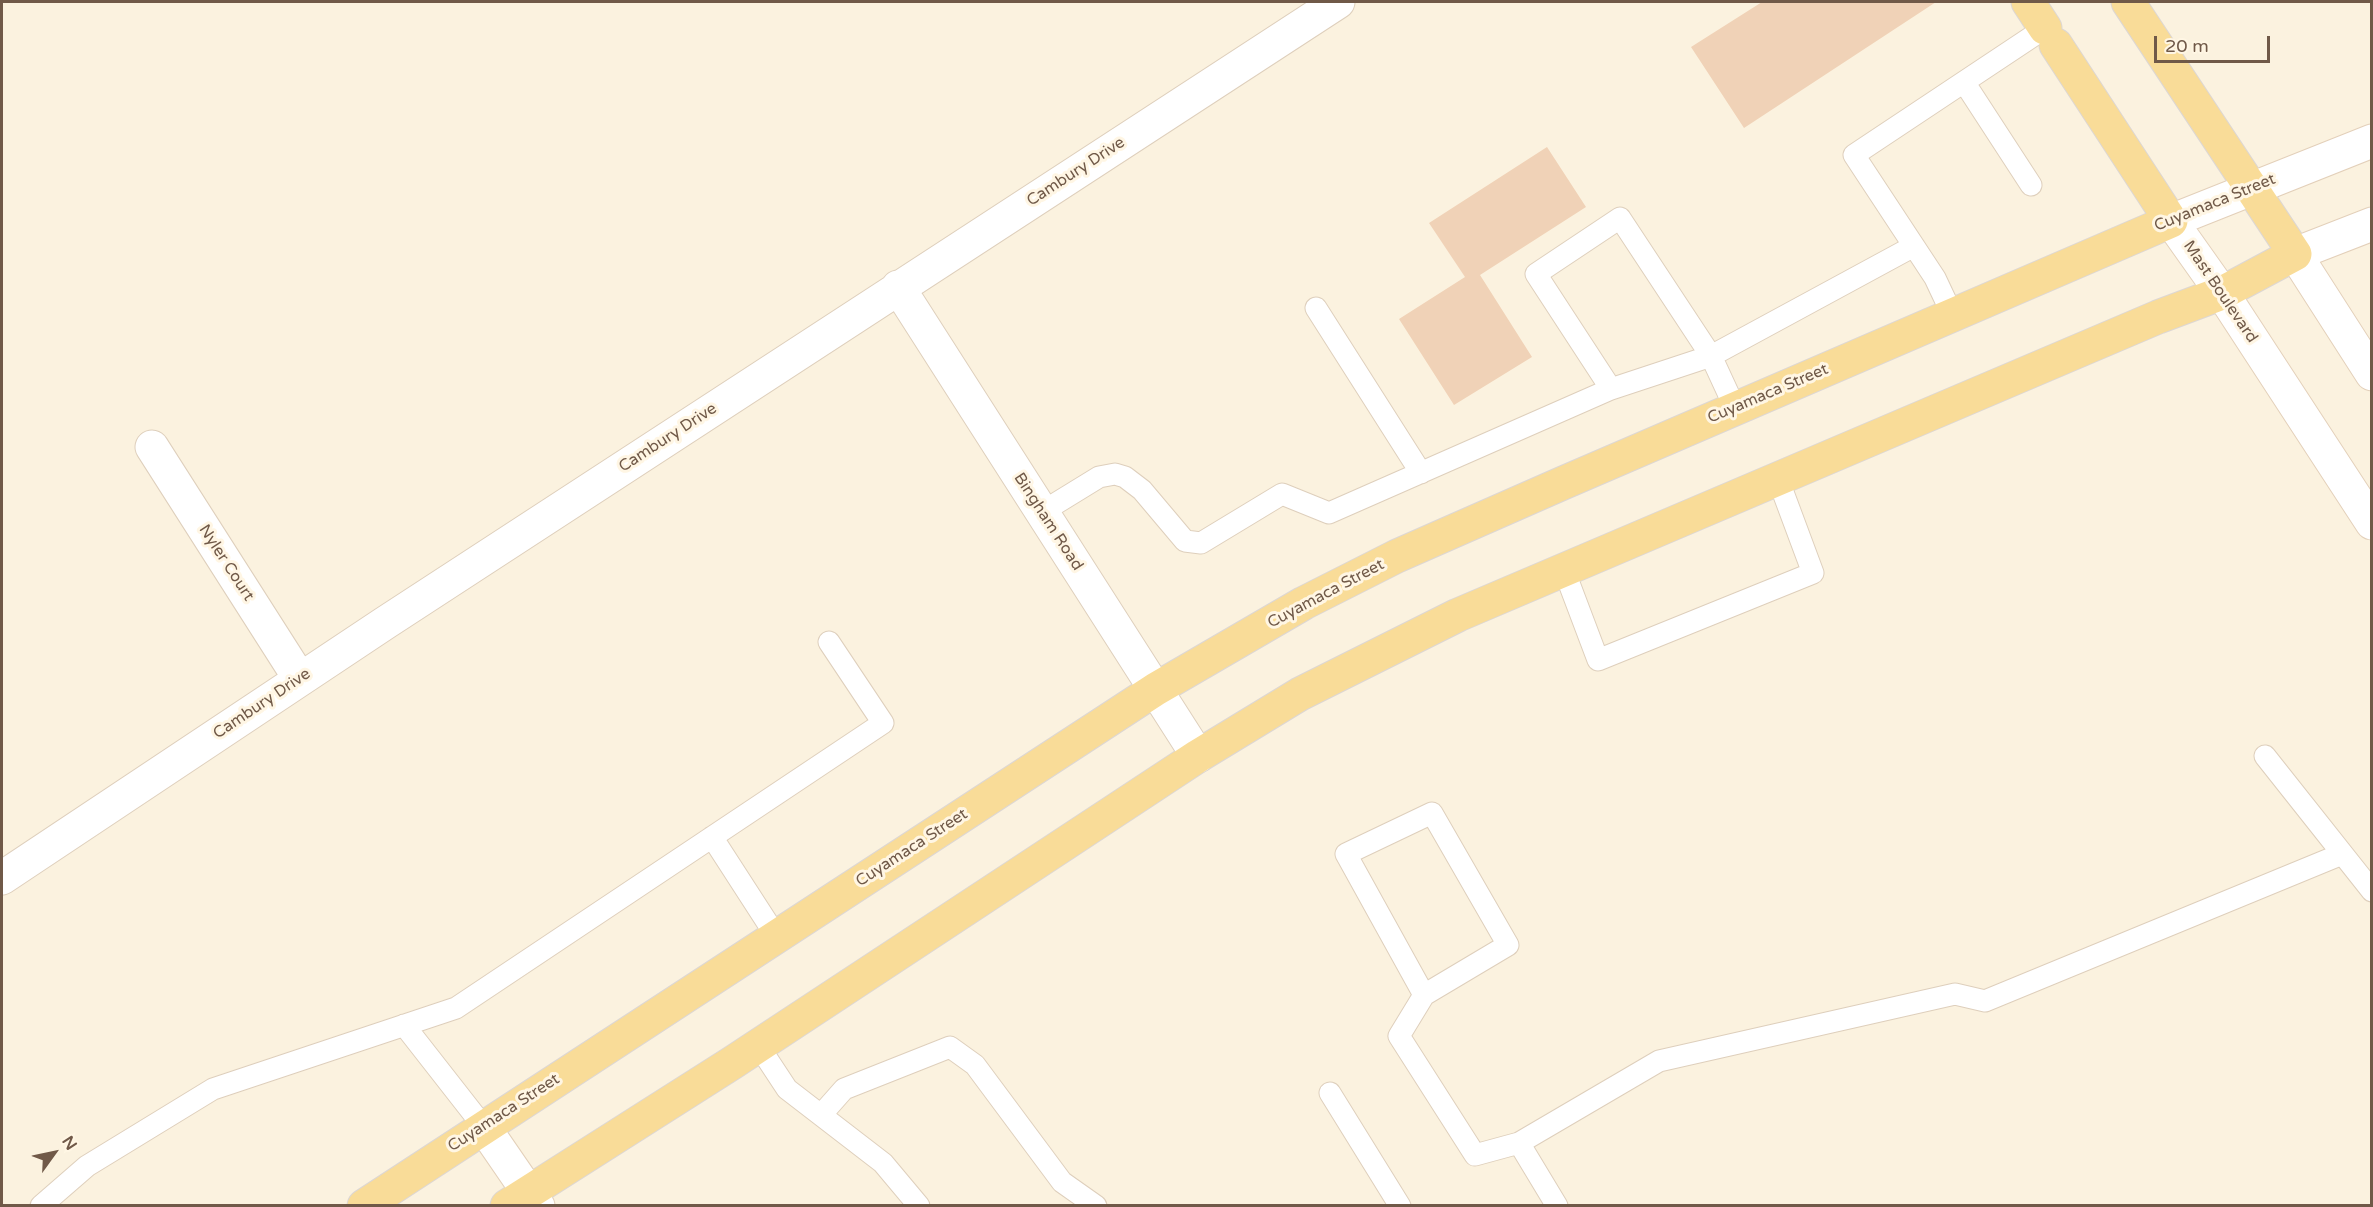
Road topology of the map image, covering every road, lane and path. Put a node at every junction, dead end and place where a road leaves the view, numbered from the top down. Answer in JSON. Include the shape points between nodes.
{"nodes":[{"id":1,"x":2128,"y":2,"type":"edge"},
{"id":2,"x":1322,"y":6,"type":"edge"},
{"id":3,"x":2043,"y":25,"type":"edge"},
{"id":4,"x":1964,"y":82,"type":"junction"},
{"id":5,"x":2372,"y":141,"type":"edge"},
{"id":6,"x":2031,"y":185,"type":"dead end"},
{"id":7,"x":2250,"y":188,"type":"junction"},
{"id":8,"x":2171,"y":221,"type":"junction"},
{"id":9,"x":2372,"y":224,"type":"edge"},
{"id":10,"x":1914,"y":246,"type":"junction"},
{"id":11,"x":2295,"y":254,"type":"junction"},
{"id":12,"x":898,"y":287,"type":"junction"},
{"id":13,"x":2222,"y":293,"type":"junction"},
{"id":14,"x":1316,"y":308,"type":"dead end"},
{"id":15,"x":1952,"y":315,"type":"junction"},
{"id":16,"x":1711,"y":356,"type":"junction"},
{"id":17,"x":2372,"y":374,"type":"edge"},
{"id":18,"x":1611,"y":389,"type":"junction"},
{"id":19,"x":1735,"y":408,"type":"junction"},
{"id":20,"x":152,"y":447,"type":"dead end"},
{"id":21,"x":1421,"y":473,"type":"junction"},
{"id":22,"x":1778,"y":479,"type":"junction"},
{"id":23,"x":1042,"y":512,"type":"junction"},
{"id":24,"x":2372,"y":523,"type":"edge"},
{"id":25,"x":1564,"y":570,"type":"junction"},
{"id":26,"x":829,"y":642,"type":"dead end"},
{"id":27,"x":300,"y":678,"type":"junction"},
{"id":28,"x":1156,"y":689,"type":"junction"},
{"id":29,"x":1198,"y":756,"type":"junction"},
{"id":30,"x":2265,"y":756,"type":"dead end"},
{"id":31,"x":712,"y":837,"type":"junction"},
{"id":32,"x":2342,"y":854,"type":"junction"},
{"id":33,"x":2,"y":878,"type":"edge"},
{"id":34,"x":2372,"y":891,"type":"edge"},
{"id":35,"x":776,"y":936,"type":"junction"},
{"id":36,"x":1424,"y":995,"type":"junction"},
{"id":37,"x":404,"y":1025,"type":"junction"},
{"id":38,"x":758,"y":1045,"type":"junction"},
{"id":39,"x":1330,"y":1093,"type":"dead end"},
{"id":40,"x":821,"y":1115,"type":"junction"},
{"id":41,"x":483,"y":1126,"type":"junction"},
{"id":42,"x":1519,"y":1143,"type":"junction"},
{"id":43,"x":524,"y":1201,"type":"edge"},
{"id":44,"x":41,"y":1206,"type":"edge"},
{"id":45,"x":364,"y":1206,"type":"edge"},
{"id":46,"x":919,"y":1206,"type":"edge"},
{"id":47,"x":1096,"y":1206,"type":"edge"},
{"id":48,"x":1400,"y":1206,"type":"edge"},
{"id":49,"x":1557,"y":1206,"type":"edge"}],
"edges":[{"from":1,"to":7,"type":"main road"},
{"from":2,"to":12,"type":"street","name":"Cambury Drive"},
{"from":3,"to":4,"type":"lane"},
{"from":3,"to":8,"type":"main road","name":"Mast Boulevard"},
{"from":4,"to":6,"type":"lane"},
{"from":4,"to":10,"type":"lane","via":[[1854,155]]},
{"from":5,"to":7,"type":"street","name":"Cuyamaca Street"},
{"from":7,"to":8,"type":"street","name":"Cuyamaca Street"},
{"from":7,"to":11,"type":"main road"},
{"from":8,"to":13,"type":"street","name":"Mast Boulevard"},
{"from":8,"to":15,"type":"main road","name":"Cuyamaca Street"},
{"from":9,"to":11,"type":"street"},
{"from":10,"to":15,"type":"lane"},
{"from":10,"to":16,"type":"lane"},
{"from":11,"to":13,"type":"main road"},
{"from":11,"to":17,"type":"street"},
{"from":12,"to":23,"type":"street","name":"Bingham Road"},
{"from":12,"to":27,"type":"street","name":"Cambury Drive"},
{"from":13,"to":22,"type":"main road"},
{"from":13,"to":24,"type":"street","name":"Mast Boulevard"},
{"from":14,"to":21,"type":"lane"},
{"from":15,"to":19,"type":"main road","name":"Cuyamaca Street"},
{"from":16,"to":18,"type":"lane"},
{"from":16,"to":18,"type":"lane","via":[[1620,218],[1536,274]]},
{"from":16,"to":19,"type":"lane"},
{"from":18,"to":21,"type":"lane"},
{"from":19,"to":28,"type":"main road","name":"Cuyamaca Street","via":[[1397,556],[1304,603]]},
{"from":20,"to":27,"type":"street","name":"Nyler Court"},
{"from":21,"to":23,"type":"lane","via":[[1329,513],[1282,494],[1201,543],[1185,541],[1142,490],[1114,474],[1099,477]]},
{"from":22,"to":25,"type":"main road"},
{"from":22,"to":25,"type":"lane","via":[[1813,573],[1598,660]]},
{"from":23,"to":28,"type":"street","name":"Bingham Road"},
{"from":25,"to":29,"type":"main road","via":[[1458,615],[1300,694]]},
{"from":26,"to":31,"type":"lane","via":[[883,723]]},
{"from":27,"to":33,"type":"street","name":"Cambury Drive"},
{"from":28,"to":29,"type":"street","name":"Bingham Road"},
{"from":28,"to":35,"type":"main road","name":"Cuyamaca Street"},
{"from":29,"to":38,"type":"main road"},
{"from":30,"to":32,"type":"lane"},
{"from":31,"to":35,"type":"lane"},
{"from":31,"to":37,"type":"lane","via":[[456,1008]]},
{"from":32,"to":34,"type":"lane"},
{"from":32,"to":42,"type":"lane","via":[[1985,1001],[1954,994],[1659,1061]]},
{"from":35,"to":41,"type":"main road","name":"Cuyamaca Street"},
{"from":36,"to":36,"type":"lane","via":[[1346,854],[1432,813],[1508,945]]},
{"from":36,"to":42,"type":"lane","via":[[1399,1036],[1475,1155]]},
{"from":37,"to":41,"type":"lane"},
{"from":37,"to":44,"type":"lane","via":[[213,1089],[87,1166]]},
{"from":38,"to":40,"type":"lane","via":[[787,1089]]},
{"from":38,"to":43,"type":"main road"},
{"from":39,"to":48,"type":"lane"},
{"from":40,"to":46,"type":"lane","via":[[883,1163]]},
{"from":40,"to":47,"type":"lane","via":[[844,1089],[950,1047],[975,1065],[1062,1182]]},
{"from":41,"to":43,"type":"street"},
{"from":41,"to":45,"type":"main road","name":"Cuyamaca Street"},
{"from":42,"to":49,"type":"lane"}]}
